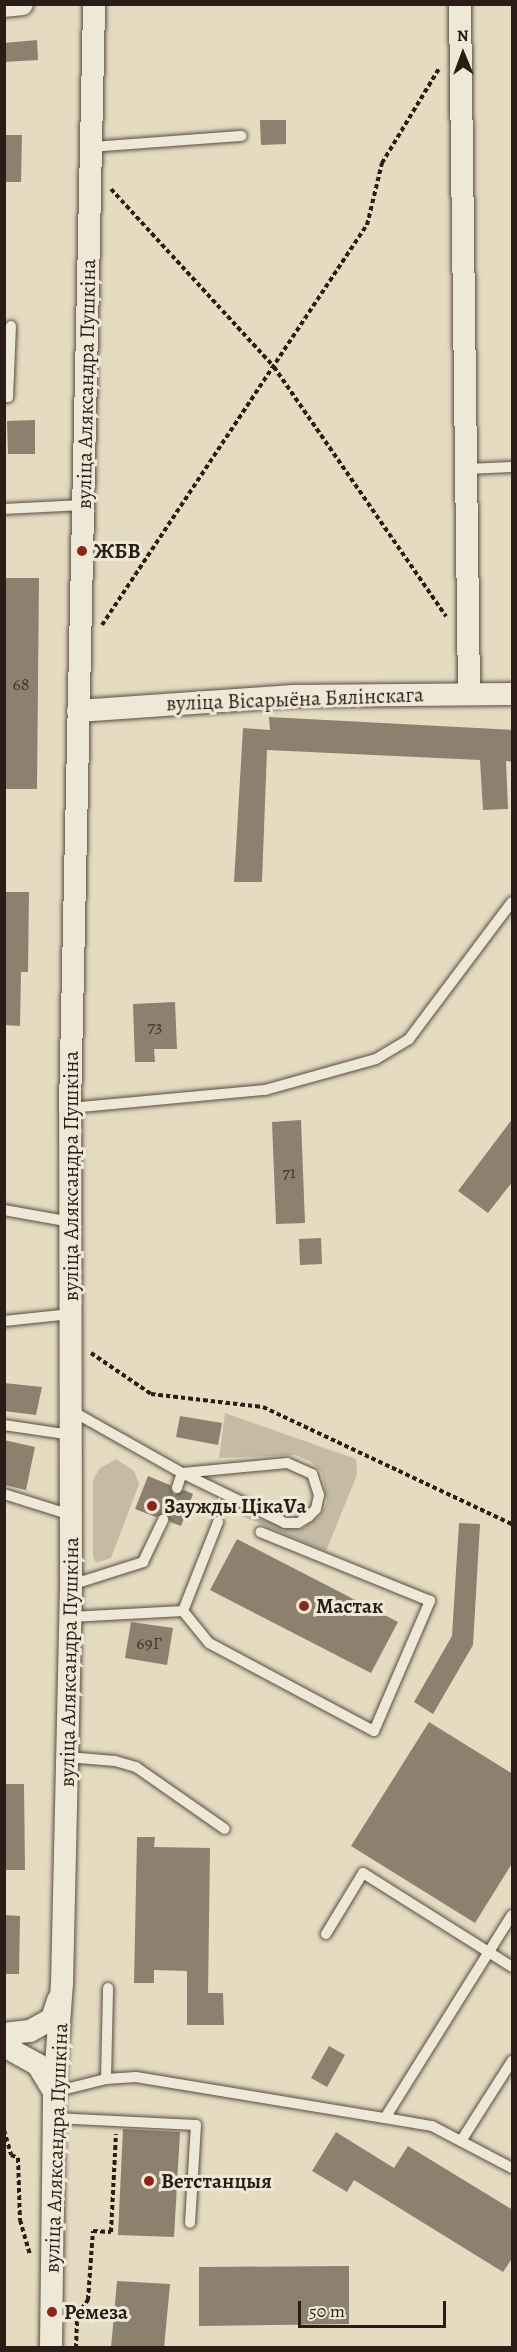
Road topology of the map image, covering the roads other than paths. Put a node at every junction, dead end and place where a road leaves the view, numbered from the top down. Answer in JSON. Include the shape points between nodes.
{"nodes":[{"id":1,"x":22,"y":4,"type":"edge"},
{"id":2,"x":94,"y":4,"type":"edge"},
{"id":3,"x":460,"y":4,"type":"edge"},
{"id":4,"x":4,"y":6,"type":"edge"},
{"id":5,"x":242,"y":136,"type":"dead end"},
{"id":6,"x":91,"y":147,"type":"junction"},
{"id":7,"x":11,"y":326,"type":"dead end"},
{"id":8,"x":4,"y":397,"type":"edge"},
{"id":9,"x":513,"y":467,"type":"edge"},
{"id":10,"x":466,"y":469,"type":"junction"},
{"id":11,"x":83,"y":505,"type":"junction"},
{"id":12,"x":4,"y":509,"type":"edge"},
{"id":13,"x":469,"y":693,"type":"junction"},
{"id":14,"x":513,"y":694,"type":"edge"},
{"id":15,"x":78,"y":711,"type":"junction"},
{"id":16,"x":513,"y":902,"type":"edge"},
{"id":17,"x":70,"y":1108,"type":"junction"},
{"id":18,"x":4,"y":1210,"type":"edge"},
{"id":19,"x":71,"y":1222,"type":"junction"},
{"id":20,"x":71,"y":1314,"type":"junction"},
{"id":21,"x":4,"y":1322,"type":"edge"},
{"id":22,"x":72,"y":1411,"type":"junction"},
{"id":23,"x":4,"y":1425,"type":"edge"},
{"id":24,"x":72,"y":1435,"type":"junction"},
{"id":25,"x":182,"y":1473,"type":"junction"},
{"id":26,"x":177,"y":1488,"type":"dead end"},
{"id":27,"x":4,"y":1494,"type":"edge"},
{"id":28,"x":71,"y":1515,"type":"junction"},
{"id":29,"x":163,"y":1520,"type":"dead end"},
{"id":30,"x":219,"y":1522,"type":"dead end"},
{"id":31,"x":260,"y":1532,"type":"dead end"},
{"id":32,"x":71,"y":1585,"type":"junction"},
{"id":33,"x":183,"y":1611,"type":"junction"},
{"id":34,"x":70,"y":1617,"type":"junction"},
{"id":35,"x":67,"y":1757,"type":"junction"},
{"id":36,"x":225,"y":1828,"type":"dead end"},
{"id":37,"x":513,"y":1915,"type":"edge"},
{"id":38,"x":326,"y":1934,"type":"dead end"},
{"id":39,"x":489,"y":1953,"type":"junction"},
{"id":40,"x":513,"y":1967,"type":"edge"},
{"id":41,"x":62,"y":1984,"type":"junction"},
{"id":42,"x":108,"y":1988,"type":"dead end"},
{"id":43,"x":4,"y":2034,"type":"edge"},
{"id":44,"x":4,"y":2046,"type":"edge"},
{"id":45,"x":513,"y":2061,"type":"edge"},
{"id":46,"x":106,"y":2079,"type":"junction"},
{"id":47,"x":54,"y":2092,"type":"junction"},
{"id":48,"x":54,"y":2118,"type":"junction"},
{"id":49,"x":385,"y":2118,"type":"junction"},
{"id":50,"x":461,"y":2141,"type":"junction"},
{"id":51,"x":513,"y":2168,"type":"edge"},
{"id":52,"x":190,"y":2223,"type":"dead end"},
{"id":53,"x":51,"y":2348,"type":"edge"}],
"edges":[{"from":1,"to":4,"type":"street"},
{"from":2,"to":6,"type":"street","name":"вуліца Аляксандра Пушкіна"},
{"from":3,"to":10,"type":"street"},
{"from":5,"to":6,"type":"lane"},
{"from":6,"to":11,"type":"street","name":"вуліца Аляксандра Пушкіна"},
{"from":7,"to":8,"type":"lane","via":[[8,397]]},
{"from":9,"to":10,"type":"lane"},
{"from":10,"to":13,"type":"street"},
{"from":11,"to":12,"type":"lane"},
{"from":11,"to":15,"type":"street","name":"вуліца Аляксандра Пушкіна"},
{"from":13,"to":14,"type":"street","name":"вуліца Вісарыёна Бялінскага"},
{"from":13,"to":15,"type":"street","name":"вуліца Вісарыёна Бялінскага","via":[[293,696]]},
{"from":15,"to":17,"type":"street","name":"вуліца Аляксандра Пушкіна"},
{"from":16,"to":17,"type":"lane","via":[[409,1039],[376,1059],[264,1090]]},
{"from":17,"to":19,"type":"street","name":"вуліца Аляксандра Пушкіна"},
{"from":18,"to":19,"type":"lane"},
{"from":19,"to":20,"type":"street","name":"вуліца Аляксандра Пушкіна"},
{"from":20,"to":21,"type":"lane"},
{"from":20,"to":22,"type":"street","name":"вуліца Аляксандра Пушкіна"},
{"from":22,"to":24,"type":"street","name":"вуліца Аляксандра Пушкіна"},
{"from":22,"to":25,"type":"lane"},
{"from":23,"to":24,"type":"lane"},
{"from":24,"to":28,"type":"street","name":"вуліца Аляксандра Пушкіна"},
{"from":25,"to":25,"type":"lane","via":[[285,1523],[298,1523],[308,1517],[316,1509],[319,1495],[312,1474],[287,1463]]},
{"from":25,"to":26,"type":"lane"},
{"from":27,"to":28,"type":"lane"},
{"from":28,"to":32,"type":"street","name":"вуліца Аляксандра Пушкіна"},
{"from":29,"to":32,"type":"lane","via":[[143,1562]]},
{"from":30,"to":33,"type":"lane"},
{"from":31,"to":33,"type":"lane","via":[[430,1601],[374,1731],[209,1643]]},
{"from":32,"to":34,"type":"street","name":"вуліца Аляксандра Пушкіна"},
{"from":33,"to":34,"type":"lane"},
{"from":34,"to":35,"type":"street","name":"вуліца Аляксандра Пушкіна"},
{"from":35,"to":36,"type":"lane","via":[[136,1767]]},
{"from":35,"to":41,"type":"street","name":"вуліца Аляксандра Пушкіна"},
{"from":37,"to":39,"type":"lane"},
{"from":38,"to":39,"type":"lane","via":[[363,1873]]},
{"from":39,"to":40,"type":"lane"},
{"from":39,"to":49,"type":"lane"},
{"from":41,"to":43,"type":"street","via":[[52,2019],[30,2031]]},
{"from":41,"to":47,"type":"street","name":"вуліца Аляксандра Пушкіна"},
{"from":42,"to":46,"type":"lane"},
{"from":44,"to":47,"type":"street","via":[[38,2065]]},
{"from":45,"to":50,"type":"lane"},
{"from":46,"to":47,"type":"lane"},
{"from":46,"to":49,"type":"lane","via":[[136,2077]]},
{"from":47,"to":48,"type":"street","name":"вуліца Аляксандра Пушкіна"},
{"from":48,"to":52,"type":"lane","via":[[196,2125]]},
{"from":48,"to":53,"type":"street","name":"вуліца Аляксандра Пушкіна"},
{"from":49,"to":50,"type":"lane","via":[[432,2126]]},
{"from":50,"to":51,"type":"lane"}]}
